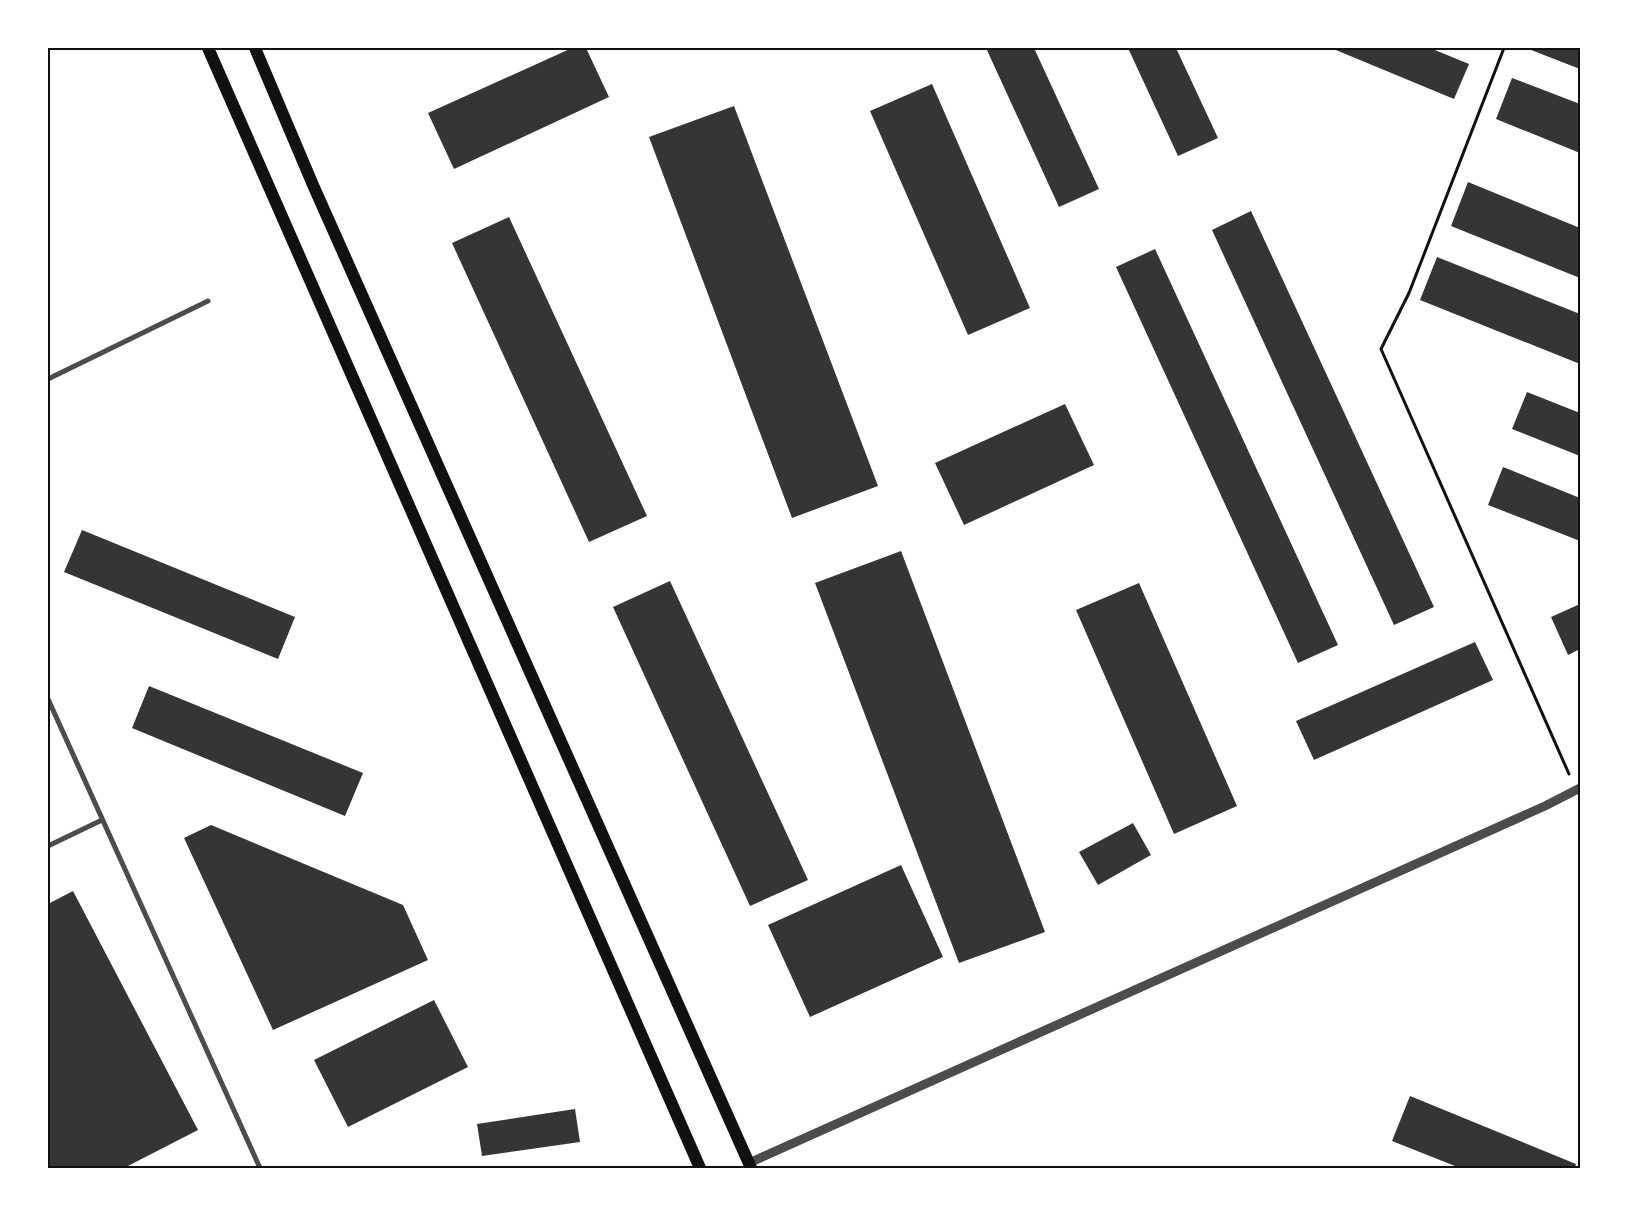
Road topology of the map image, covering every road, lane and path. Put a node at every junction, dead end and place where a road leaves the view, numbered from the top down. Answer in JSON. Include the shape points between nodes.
{"nodes":[{"id":1,"x":208,"y":48,"type":"edge"},
{"id":2,"x":255,"y":48,"type":"edge"},
{"id":3,"x":1504,"y":48,"type":"edge"},
{"id":4,"x":208,"y":301,"type":"dead end"},
{"id":5,"x":48,"y":379,"type":"edge"},
{"id":6,"x":48,"y":699,"type":"edge"},
{"id":7,"x":1578,"y":789,"type":"edge"},
{"id":8,"x":102,"y":820,"type":"junction"},
{"id":9,"x":48,"y":846,"type":"edge"},
{"id":10,"x":750,"y":1166,"type":"edge"},
{"id":11,"x":260,"y":1168,"type":"edge"},
{"id":12,"x":700,"y":1168,"type":"edge"}],
"edges":[{"from":1,"to":12,"type":"main road"},
{"from":2,"to":10,"type":"main road"},
{"from":3,"to":7,"type":"path","via":[[1409,293],[1381,349]]},
{"from":4,"to":5,"type":"street"},
{"from":6,"to":8,"type":"street"},
{"from":7,"to":10,"type":"street"},
{"from":8,"to":9,"type":"street"},
{"from":8,"to":11,"type":"street"}]}
